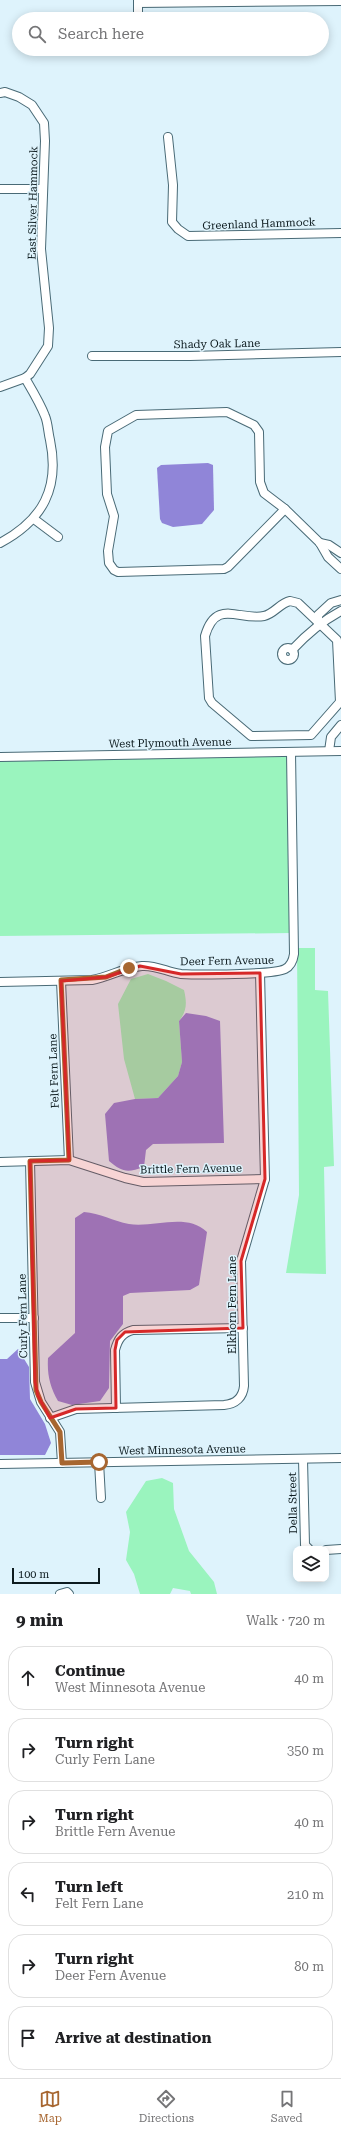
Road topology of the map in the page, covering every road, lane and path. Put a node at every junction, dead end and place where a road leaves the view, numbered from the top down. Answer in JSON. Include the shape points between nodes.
{"nodes":[{"id":1,"x":318,"y":1,"type":"edge"},
{"id":2,"x":341,"y":1,"type":"edge"},
{"id":3,"x":138,"y":2,"type":"edge"},
{"id":4,"x":0,"y":93,"type":"edge"},
{"id":5,"x":168,"y":137,"type":"dead end"},
{"id":6,"x":0,"y":189,"type":"edge"},
{"id":7,"x":43,"y":189,"type":"junction"},
{"id":8,"x":341,"y":233,"type":"edge"},
{"id":9,"x":341,"y":352,"type":"edge"},
{"id":10,"x":92,"y":356,"type":"dead end"},
{"id":11,"x":25,"y":378,"type":"junction"},
{"id":12,"x":0,"y":387,"type":"edge"},
{"id":13,"x":285,"y":509,"type":"junction"},
{"id":14,"x":34,"y":518,"type":"junction"},
{"id":15,"x":58,"y":537,"type":"dead end"},
{"id":16,"x":0,"y":543,"type":"edge"},
{"id":17,"x":320,"y":543,"type":"junction"},
{"id":18,"x":341,"y":553,"type":"edge"},
{"id":19,"x":340,"y":566,"type":"edge"},
{"id":20,"x":338,"y":601,"type":"edge"},
{"id":21,"x":340,"y":612,"type":"edge"},
{"id":22,"x":318,"y":624,"type":"junction"},
{"id":23,"x":292,"y":650,"type":"dead end"},
{"id":24,"x":341,"y":725,"type":"edge"},
{"id":25,"x":329,"y":751,"type":"junction"},
{"id":26,"x":341,"y":751,"type":"edge"},
{"id":27,"x":291,"y":752,"type":"junction"},
{"id":28,"x":0,"y":757,"type":"edge"},
{"id":29,"x":260,"y":973,"type":"junction"},
{"id":30,"x":61,"y":980,"type":"junction"},
{"id":31,"x":0,"y":982,"type":"edge"},
{"id":32,"x":69,"y":1160,"type":"junction"},
{"id":33,"x":30,"y":1161,"type":"junction"},
{"id":34,"x":0,"y":1162,"type":"edge"},
{"id":35,"x":265,"y":1179,"type":"junction"},
{"id":36,"x":0,"y":1318,"type":"edge"},
{"id":37,"x":34,"y":1318,"type":"junction"},
{"id":38,"x":243,"y":1328,"type":"junction"},
{"id":39,"x":116,"y":1408,"type":"junction"},
{"id":40,"x":50,"y":1418,"type":"junction"},
{"id":41,"x":341,"y":1458,"type":"edge"},
{"id":42,"x":304,"y":1459,"type":"junction"},
{"id":43,"x":99,"y":1462,"type":"junction"},
{"id":44,"x":62,"y":1463,"type":"junction"},
{"id":45,"x":0,"y":1464,"type":"edge"},
{"id":46,"x":101,"y":1498,"type":"dead end"},
{"id":47,"x":307,"y":1546,"type":"edge"},
{"id":48,"x":341,"y":1549,"type":"edge"},
{"id":49,"x":329,"y":1550,"type":"edge"},
{"id":50,"x":60,"y":1594,"type":"edge"},
{"id":51,"x":69,"y":1594,"type":"edge"}],
"edges":[{"from":1,"to":2,"type":"street"},
{"from":1,"to":3,"type":"street"},
{"from":4,"to":7,"type":"street","name":"East Silver Hammock","via":[[19,97],[32,105],[44,123]]},
{"from":5,"to":8,"type":"street","name":"Greenland Hammock","via":[[172,179],[172,222],[188,236]]},
{"from":6,"to":7,"type":"street"},
{"from":7,"to":11,"type":"street","name":"East Silver Hammock","via":[[41,249],[48,346]]},
{"from":9,"to":10,"type":"street","name":"Shady Oak Lane"},
{"from":11,"to":12,"type":"street"},
{"from":11,"to":14,"type":"street","via":[[45,417],[53,456],[51,484],[44,505]]},
{"from":13,"to":13,"type":"street","via":[[264,493],[260,482],[259,432],[254,425],[235,415],[227,412],[136,415],[108,431],[104,446],[107,494],[114,516],[108,551],[109,563],[118,572],[224,569]]},
{"from":13,"to":17,"type":"street"},
{"from":14,"to":15,"type":"street"},
{"from":14,"to":16,"type":"street","via":[[15,535]]},
{"from":17,"to":18,"type":"street","via":[[334,547]]},
{"from":17,"to":19,"type":"street","via":[[328,557]]},
{"from":20,"to":21,"type":"street"},
{"from":20,"to":22,"type":"street","via":[[318,615]]},
{"from":21,"to":22,"type":"street","via":[[326,622]]},
{"from":22,"to":22,"type":"street","via":[[294,601],[284,603],[263,616],[244,616],[231,612],[218,616],[205,636],[209,698],[212,703],[252,736],[311,735],[340,702],[338,643],[335,637]]},
{"from":22,"to":23,"type":"street"},
{"from":24,"to":25,"type":"street","via":[[331,737]]},
{"from":25,"to":26,"type":"street","name":"West Plymouth Avenue"},
{"from":25,"to":27,"type":"street","name":"West Plymouth Avenue"},
{"from":27,"to":28,"type":"street","name":"West Plymouth Avenue"},
{"from":27,"to":29,"type":"street","name":"Deer Fern Avenue","via":[[294,954],[290,965],[284,970]]},
{"from":29,"to":30,"type":"street","name":"Deer Fern Avenue","via":[[181,974],[160,967],[145,966],[129,968],[106,977]]},
{"from":29,"to":35,"type":"street","name":"Elkhorn Fern Lane"},
{"from":30,"to":31,"type":"street","name":"Deer Fern Avenue"},
{"from":30,"to":32,"type":"street","name":"Felt Fern Lane"},
{"from":32,"to":33,"type":"street","name":"Brittle Fern Avenue"},
{"from":32,"to":35,"type":"street","name":"Brittle Fern Avenue","via":[[143,1182]]},
{"from":33,"to":34,"type":"street","name":"Brittle Fern Avenue"},
{"from":33,"to":37,"type":"street","name":"Curly Fern Lane"},
{"from":35,"to":38,"type":"street","name":"Elkhorn Fern Lane","via":[[241,1261]]},
{"from":36,"to":37,"type":"street"},
{"from":37,"to":40,"type":"street","name":"Curly Fern Lane","via":[[36,1390]]},
{"from":38,"to":39,"type":"street","name":"Elkhorn Fern Lane","via":[[244,1390],[236,1402],[224,1406]]},
{"from":38,"to":39,"type":"street","via":[[125,1332],[117,1340],[115,1350]]},
{"from":39,"to":40,"type":"street","name":"Elkhorn Fern Lane","via":[[76,1409]]},
{"from":40,"to":44,"type":"street","name":"Curly Fern Lane","via":[[60,1432]]},
{"from":41,"to":42,"type":"street","name":"West Minnesota Avenue"},
{"from":42,"to":43,"type":"street","name":"West Minnesota Avenue"},
{"from":42,"to":47,"type":"street","name":"Della Street"},
{"from":43,"to":44,"type":"street","name":"West Minnesota Avenue"},
{"from":43,"to":46,"type":"street"},
{"from":44,"to":45,"type":"street","name":"West Minnesota Avenue"},
{"from":48,"to":49,"type":"street"},
{"from":50,"to":51,"type":"street"}]}
